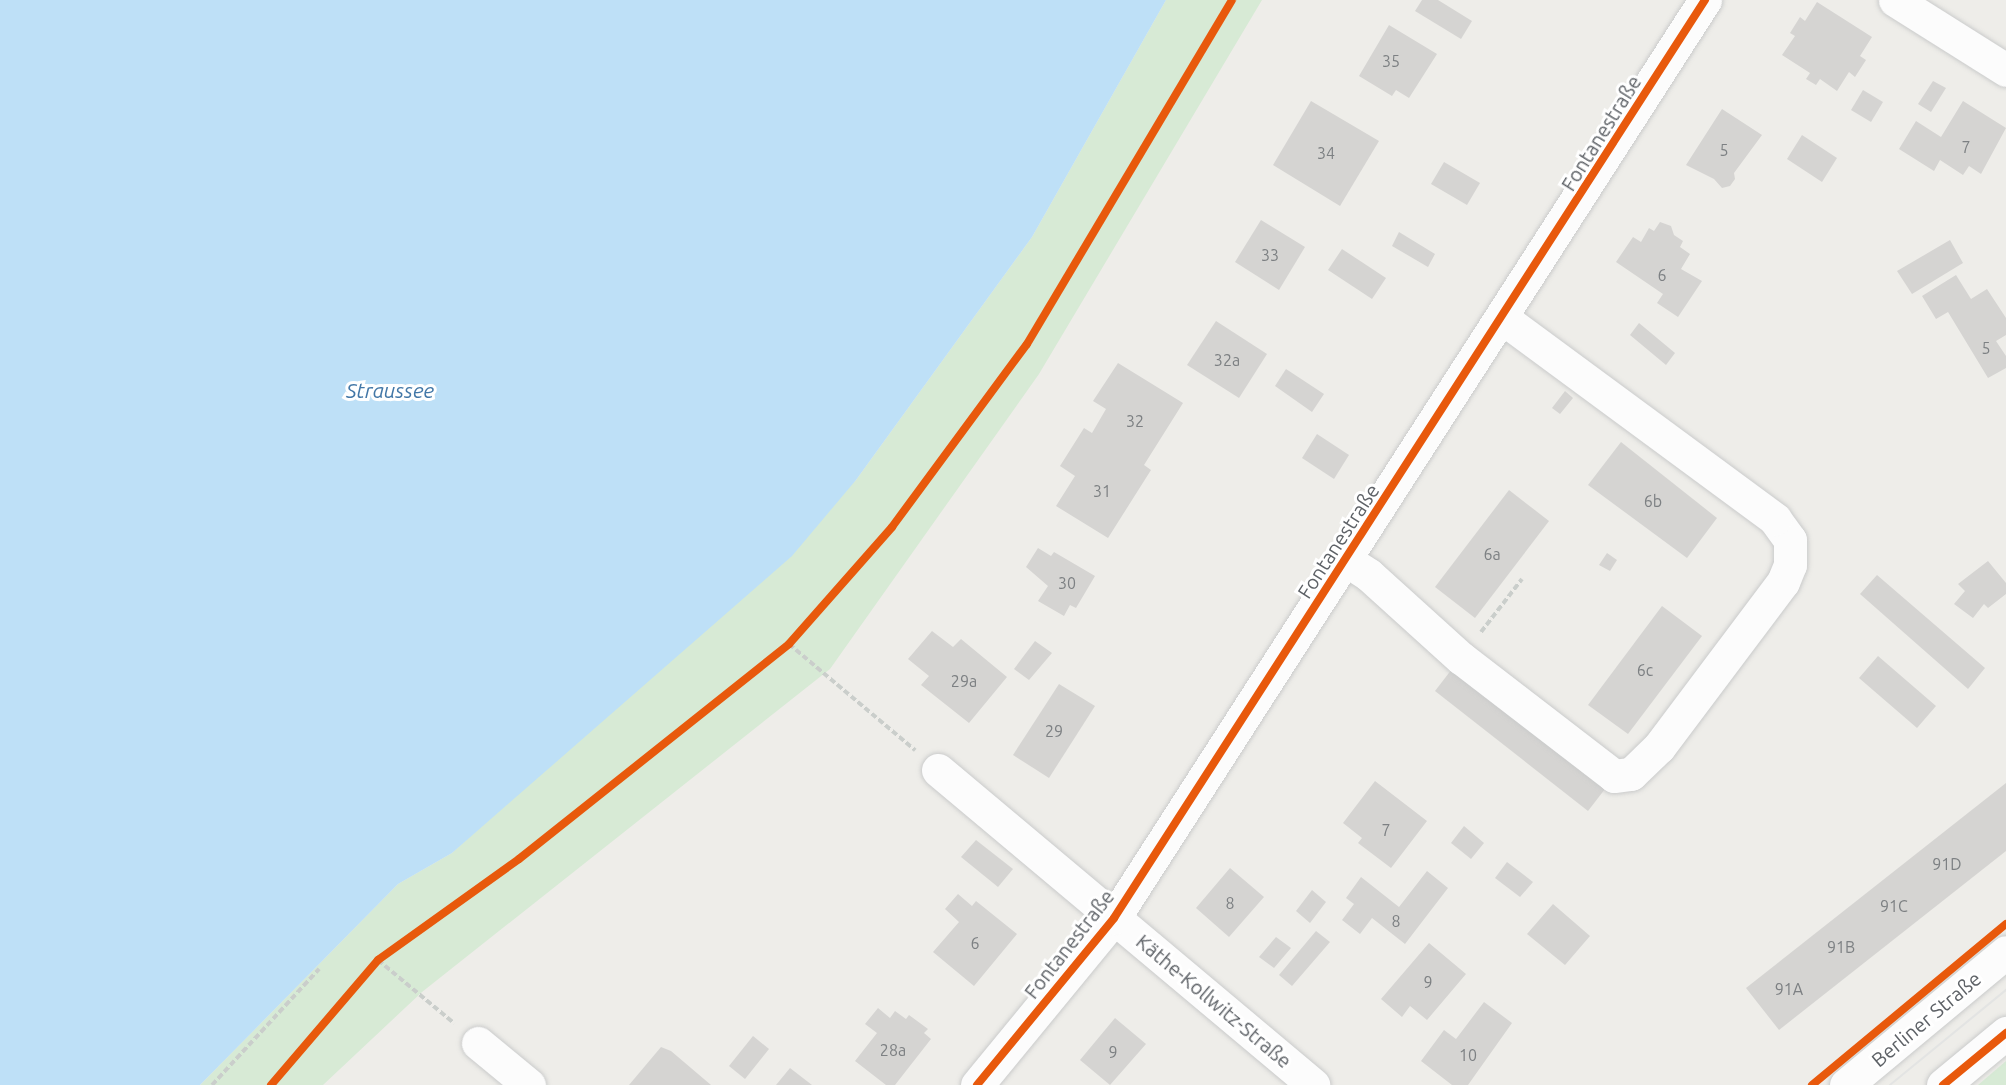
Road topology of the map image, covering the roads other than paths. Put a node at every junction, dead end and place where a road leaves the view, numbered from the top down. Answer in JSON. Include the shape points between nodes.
{"nodes":[{"id":1,"x":1705,"y":0,"type":"edge"},
{"id":2,"x":1895,"y":0,"type":"edge"},
{"id":3,"x":2006,"y":70,"type":"edge"},
{"id":4,"x":1502,"y":318,"type":"junction"},
{"id":5,"x":1346,"y":560,"type":"junction"},
{"id":6,"x":938,"y":770,"type":"road end"},
{"id":7,"x":1114,"y":918,"type":"junction"},
{"id":8,"x":2006,"y":952,"type":"edge"},
{"id":9,"x":2006,"y":1033,"type":"edge"},
{"id":10,"x":478,"y":1043,"type":"road end"},
{"id":11,"x":529,"y":1085,"type":"edge"},
{"id":12,"x":977,"y":1085,"type":"edge"},
{"id":13,"x":1312,"y":1085,"type":"edge"},
{"id":14,"x":1846,"y":1085,"type":"edge"},
{"id":15,"x":1943,"y":1085,"type":"edge"}],
"edges":[{"from":1,"to":4,"type":"street","name":"Fontanestraße"},
{"from":2,"to":3,"type":"street"},
{"from":4,"to":5,"type":"street","name":"Fontanestraße"},
{"from":4,"to":5,"type":"street","via":[[1775,519],[1790,540],[1790,565],[1783,582],[1673,729],[1631,774],[1614,776],[1461,658],[1369,575]]},
{"from":5,"to":7,"type":"street","name":"Fontanestraße"},
{"from":6,"to":7,"type":"street","name":"Käthe-Kollwitz-Straße"},
{"from":7,"to":12,"type":"street","name":"Fontanestraße"},
{"from":7,"to":13,"type":"street","name":"Käthe-Kollwitz-Straße"},
{"from":8,"to":14,"type":"street","name":"Berliner Straße"},
{"from":9,"to":15,"type":"street"},
{"from":10,"to":11,"type":"street"}]}
